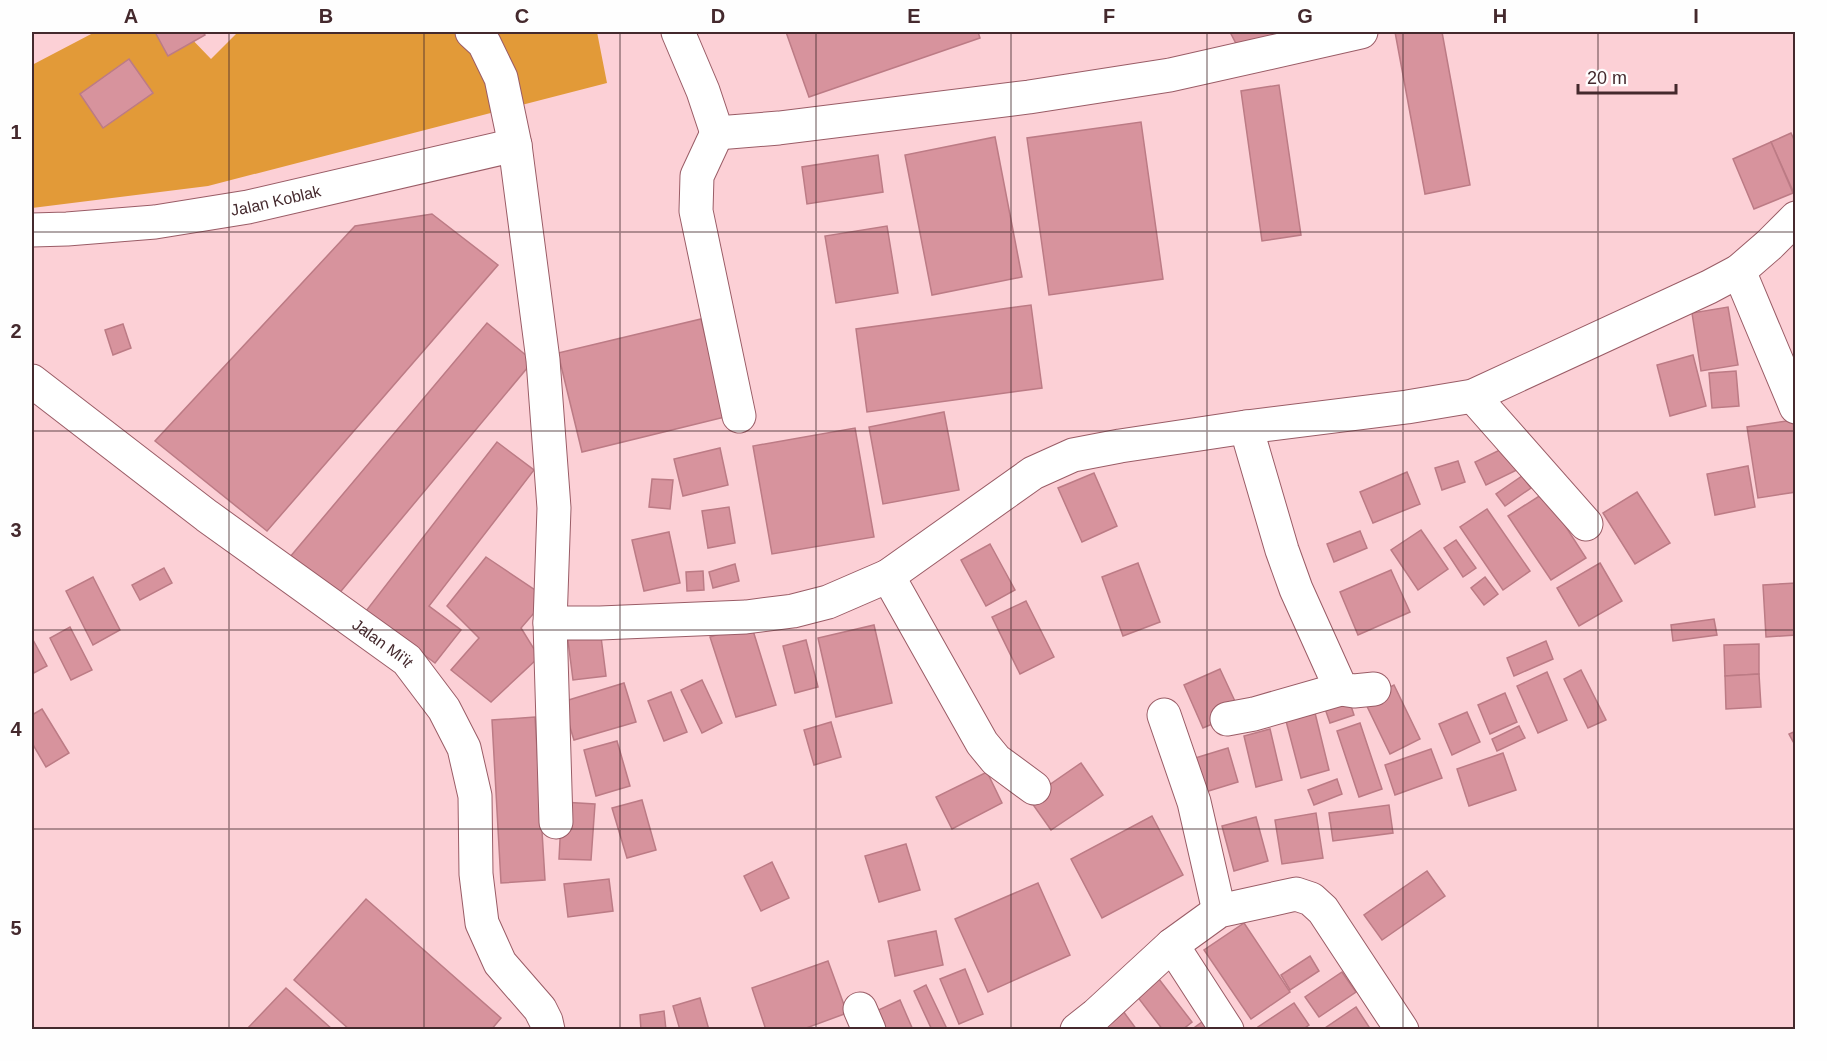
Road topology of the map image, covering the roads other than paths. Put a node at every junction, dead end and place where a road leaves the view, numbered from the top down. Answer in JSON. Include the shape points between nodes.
{"nodes":[{"id":1,"x":472,"y":32,"type":"edge"},
{"id":2,"x":678,"y":32,"type":"edge"},
{"id":3,"x":1361,"y":32,"type":"edge"},
{"id":4,"x":717,"y":133,"type":"junction"},
{"id":5,"x":515,"y":145,"type":"junction"},
{"id":6,"x":1796,"y":218,"type":"edge"},
{"id":7,"x":32,"y":230,"type":"edge"},
{"id":8,"x":1739,"y":271,"type":"junction"},
{"id":9,"x":32,"y":381,"type":"edge"},
{"id":10,"x":1473,"y":396,"type":"junction"},
{"id":11,"x":1796,"y":407,"type":"edge"},
{"id":12,"x":739,"y":416,"type":"dead end"},
{"id":13,"x":1246,"y":427,"type":"junction"},
{"id":14,"x":1586,"y":524,"type":"dead end"},
{"id":15,"x":888,"y":576,"type":"junction"},
{"id":16,"x":550,"y":623,"type":"junction"},
{"id":17,"x":1341,"y":689,"type":"junction"},
{"id":18,"x":1374,"y":689,"type":"dead end"},
{"id":19,"x":1164,"y":715,"type":"dead end"},
{"id":20,"x":1227,"y":719,"type":"dead end"},
{"id":21,"x":1034,"y":788,"type":"dead end"},
{"id":22,"x":556,"y":822,"type":"dead end"},
{"id":23,"x":1219,"y":911,"type":"junction"},
{"id":24,"x":1172,"y":945,"type":"junction"},
{"id":25,"x":548,"y":1029,"type":"edge"},
{"id":26,"x":1077,"y":1029,"type":"edge"},
{"id":27,"x":1227,"y":1029,"type":"edge"},
{"id":28,"x":1402,"y":1029,"type":"edge"}],
"edges":[{"from":1,"to":5,"type":"street","via":[[484,43],[501,78]]},
{"from":2,"to":4,"type":"street"},
{"from":3,"to":4,"type":"street","via":[[1170,75],[993,102]]},
{"from":4,"to":12,"type":"street","via":[[697,176],[696,211]]},
{"from":5,"to":7,"type":"street","name":"Jalan Koblak","via":[[248,207],[155,222]]},
{"from":5,"to":16,"type":"street","via":[[543,360],[554,508]]},
{"from":6,"to":8,"type":"street"},
{"from":8,"to":10,"type":"street"},
{"from":8,"to":11,"type":"street"},
{"from":9,"to":25,"type":"street","name":"Jalan Mi'it","via":[[207,516],[407,660],[444,709],[464,748],[475,796],[482,923],[500,963],[540,1010]]},
{"from":10,"to":13,"type":"street"},
{"from":10,"to":14,"type":"street"},
{"from":13,"to":15,"type":"street","via":[[1073,455],[1033,473]]},
{"from":13,"to":17,"type":"street","via":[[1289,569]]},
{"from":15,"to":16,"type":"street","via":[[828,602],[746,617]]},
{"from":15,"to":21,"type":"street","via":[[982,743],[996,760]]},
{"from":16,"to":22,"type":"street"},
{"from":17,"to":18,"type":"street"},
{"from":17,"to":20,"type":"street"},
{"from":19,"to":23,"type":"street","via":[[1194,802]]},
{"from":23,"to":24,"type":"street"},
{"from":23,"to":28,"type":"street","via":[[1296,894],[1311,899],[1323,910]]},
{"from":24,"to":26,"type":"street"},
{"from":24,"to":27,"type":"street"}]}
